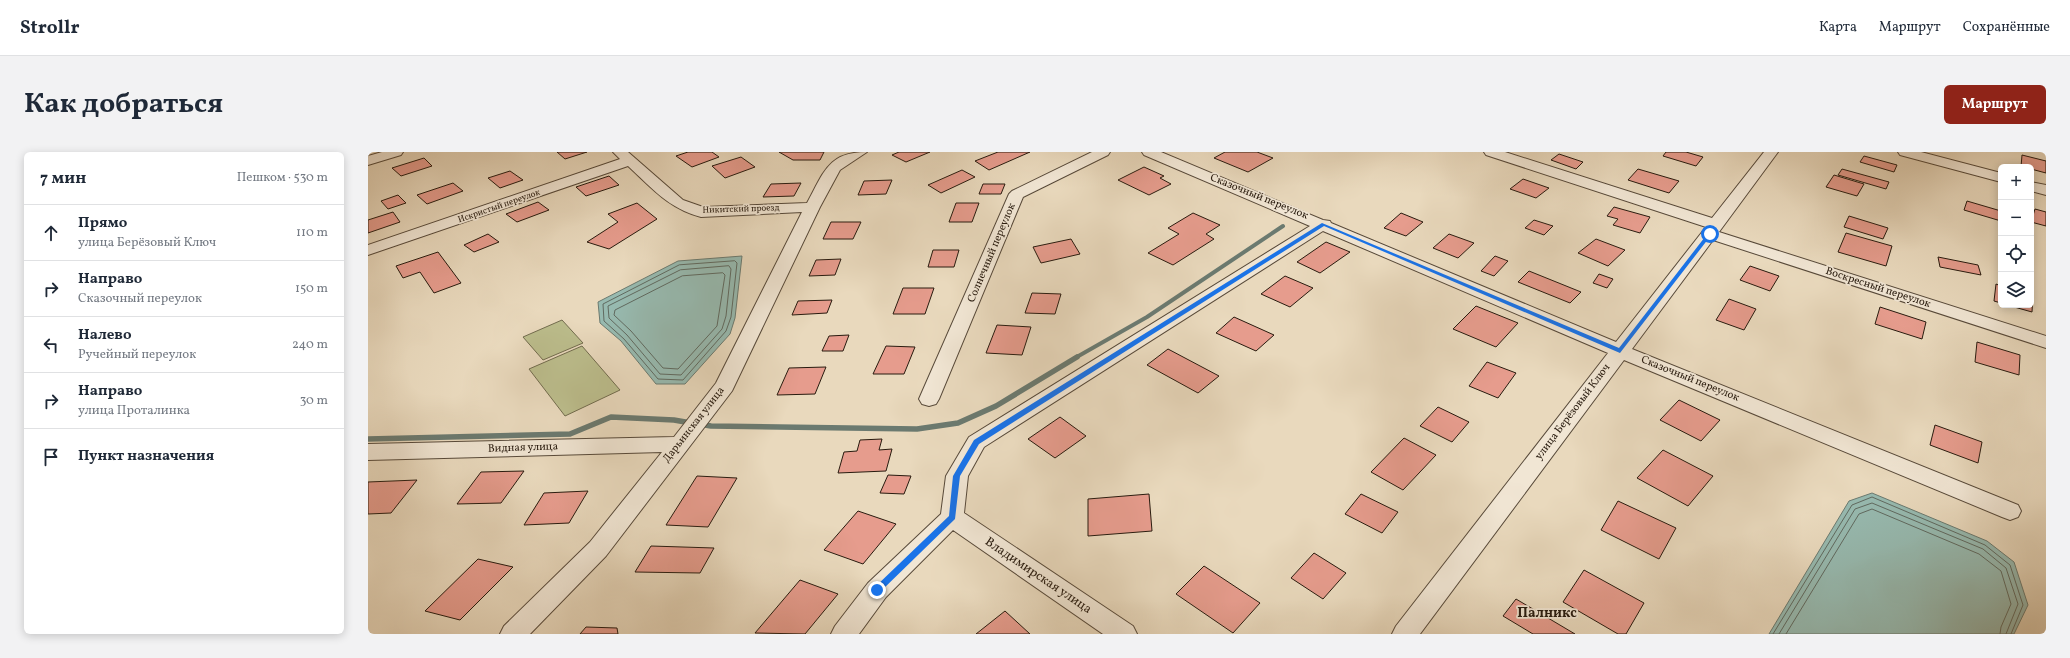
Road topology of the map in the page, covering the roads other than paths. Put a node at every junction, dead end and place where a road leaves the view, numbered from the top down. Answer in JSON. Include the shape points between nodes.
{"nodes":[{"id":1,"x":396,"y":152,"type":"edge"},
{"id":2,"x":860,"y":152,"type":"edge"},
{"id":3,"x":1103,"y":152,"type":"edge"},
{"id":4,"x":1149,"y":152,"type":"edge"},
{"id":5,"x":1491,"y":152,"type":"edge"},
{"id":6,"x":1770,"y":152,"type":"edge"},
{"id":7,"x":1905,"y":152,"type":"edge"},
{"id":8,"x":624,"y":156,"type":"edge"},
{"id":9,"x":368,"y":161,"type":"edge"},
{"id":10,"x":1998,"y":177,"type":"edge"},
{"id":11,"x":2034,"y":187,"type":"edge"},
{"id":12,"x":2046,"y":190,"type":"edge"},
{"id":13,"x":812,"y":207,"type":"junction"},
{"id":14,"x":1324,"y":224,"type":"junction"},
{"id":15,"x":1713,"y":229,"type":"junction"},
{"id":16,"x":368,"y":250,"type":"edge"},
{"id":17,"x":2046,"y":342,"type":"edge"},
{"id":18,"x":1620,"y":351,"type":"junction"},
{"id":19,"x":928,"y":399,"type":"dead end"},
{"id":20,"x":679,"y":444,"type":"junction"},
{"id":21,"x":368,"y":452,"type":"edge"},
{"id":22,"x":2010,"y":511,"type":"dead end"},
{"id":23,"x":952,"y":517,"type":"junction"},
{"id":24,"x":513,"y":634,"type":"edge"},
{"id":25,"x":844,"y":634,"type":"edge"},
{"id":26,"x":1124,"y":634,"type":"edge"},
{"id":27,"x":1405,"y":634,"type":"edge"}],
"edges":[{"from":1,"to":9,"type":"street"},
{"from":2,"to":13,"type":"street","name":"Дарьинская улица","via":[[834,168]]},
{"from":3,"to":19,"type":"street","name":"Солнечный переулок","via":[[1017,194]]},
{"from":4,"to":14,"type":"street","name":"Сказочный переулок"},
{"from":5,"to":15,"type":"street","name":"Воскресный переулок"},
{"from":6,"to":15,"type":"street","name":"улица Берёзовый Ключ"},
{"from":7,"to":10,"type":"street"},
{"from":8,"to":13,"type":"street","name":"Никитский проезд","via":[[678,204],[701,212]]},
{"from":8,"to":16,"type":"street","name":"Искристый переулок"},
{"from":11,"to":12,"type":"street"},
{"from":13,"to":20,"type":"street","name":"Дарьинская улица","via":[[725,386]]},
{"from":14,"to":18,"type":"street","name":"Сказочный переулок"},
{"from":14,"to":23,"type":"street","via":[[976,442],[957,476]]},
{"from":15,"to":17,"type":"street","name":"Воскресный переулок"},
{"from":15,"to":18,"type":"street","name":"улица Берёзовый Ключ"},
{"from":18,"to":22,"type":"street","name":"Сказочный переулок"},
{"from":18,"to":27,"type":"street","name":"улица Берёзовый Ключ"},
{"from":20,"to":21,"type":"street","name":"Видная улица"},
{"from":20,"to":24,"type":"street","name":"Дарьинская улица","via":[[598,549]]},
{"from":23,"to":25,"type":"street","via":[[877,590]]},
{"from":23,"to":26,"type":"street","name":"Владимирская улица"}]}
